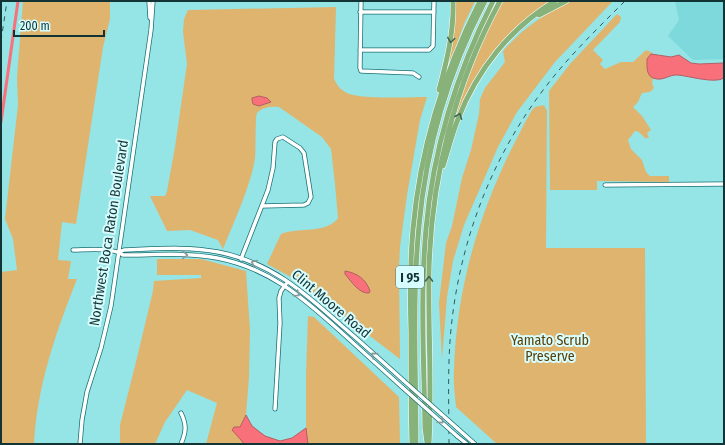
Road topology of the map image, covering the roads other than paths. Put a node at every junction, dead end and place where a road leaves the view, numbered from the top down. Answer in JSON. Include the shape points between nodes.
{"nodes":[{"id":1,"x":149,"y":1,"type":"edge"},
{"id":2,"x":153,"y":1,"type":"edge"},
{"id":3,"x":361,"y":1,"type":"edge"},
{"id":4,"x":434,"y":1,"type":"edge"},
{"id":5,"x":453,"y":1,"type":"edge"},
{"id":6,"x":480,"y":1,"type":"edge"},
{"id":7,"x":485,"y":1,"type":"edge"},
{"id":8,"x":493,"y":1,"type":"edge"},
{"id":9,"x":500,"y":1,"type":"edge"},
{"id":10,"x":555,"y":1,"type":"edge"},
{"id":11,"x":566,"y":1,"type":"edge"},
{"id":12,"x":360,"y":12,"type":"junction"},
{"id":13,"x":434,"y":12,"type":"junction"},
{"id":14,"x":151,"y":23,"type":"junction"},
{"id":15,"x":503,"y":44,"type":"junction"},
{"id":16,"x":360,"y":50,"type":"junction"},
{"id":17,"x":419,"y":77,"type":"dead end"},
{"id":18,"x":435,"y":112,"type":"junction"},
{"id":19,"x":438,"y":180,"type":"junction"},
{"id":20,"x":724,"y":184,"type":"edge"},
{"id":21,"x":605,"y":185,"type":"dead end"},
{"id":22,"x":262,"y":206,"type":"junction"},
{"id":23,"x":160,"y":249,"type":"junction"},
{"id":24,"x":73,"y":250,"type":"dead end"},
{"id":25,"x":119,"y":252,"type":"junction"},
{"id":26,"x":161,"y":254,"type":"junction"},
{"id":27,"x":241,"y":258,"type":"junction"},
{"id":28,"x":239,"y":264,"type":"junction"},
{"id":29,"x":288,"y":282,"type":"junction"},
{"id":30,"x":285,"y":286,"type":"junction"},
{"id":31,"x":276,"y":409,"type":"dead end"},
{"id":32,"x":181,"y":413,"type":"dead end"},
{"id":33,"x":80,"y":444,"type":"edge"},
{"id":34,"x":181,"y":444,"type":"edge"},
{"id":35,"x":412,"y":444,"type":"edge"},
{"id":36,"x":416,"y":444,"type":"edge"},
{"id":37,"x":428,"y":444,"type":"edge"},
{"id":38,"x":467,"y":444,"type":"edge"},
{"id":39,"x":475,"y":444,"type":"edge"}],
"edges":[{"from":1,"to":14,"type":"street","name":"Northwest Boca Raton Boulevard"},
{"from":2,"to":14,"type":"street","name":"Northwest Boca Raton Boulevard"},
{"from":3,"to":12,"type":"street"},
{"from":4,"to":13,"type":"street"},
{"from":5,"to":18,"type":"highway","one_way":true,"via":[[450,47]]},
{"from":6,"to":18,"type":"highway","number":"I 95","via":[[457,50]]},
{"from":7,"to":36,"type":"highway","via":[[465,44],[446,96],[431,148],[422,197],[416,279]]},
{"from":8,"to":37,"type":"highway","via":[[455,92],[440,145],[430,200],[423,282],[425,428]]},
{"from":9,"to":19,"type":"highway","number":"I 95","via":[[459,94]]},
{"from":10,"to":15,"type":"highway","via":[[526,22]]},
{"from":11,"to":15,"type":"highway","via":[[533,20]]},
{"from":12,"to":13,"type":"street"},
{"from":12,"to":16,"type":"street"},
{"from":13,"to":16,"type":"street","via":[[433,46],[429,50]]},
{"from":14,"to":25,"type":"street","name":"Northwest Boca Raton Boulevard"},
{"from":19,"to":15,"type":"highway","one_way":true,"via":[[466,99]]},
{"from":16,"to":17,"type":"street","via":[[361,71],[413,73]]},
{"from":18,"to":35,"type":"highway","number":"I 95","via":[[420,176],[412,242]]},
{"from":37,"to":19,"type":"highway","number":"I 95","one_way":true,"via":[[429,270]]},
{"from":20,"to":21,"type":"street"},
{"from":22,"to":22,"type":"street","via":[[272,172],[275,142],[282,137],[304,153],[311,197],[304,205]]},
{"from":22,"to":27,"type":"street"},
{"from":23,"to":25,"type":"street","name":"Clint Moore Road"},
{"from":23,"to":26,"type":"street"},
{"from":23,"to":27,"type":"street","name":"Clint Moore Road","via":[[207,250]]},
{"from":24,"to":25,"type":"street","name":"Clint Moore Road"},
{"from":25,"to":26,"type":"street","name":"Clint Moore Road","via":[[123,255]]},
{"from":25,"to":33,"type":"street","name":"Northwest Boca Raton Boulevard","via":[[101,351],[87,392]]},
{"from":26,"to":28,"type":"street","name":"Clint Moore Road","one_way":true,"via":[[201,256]]},
{"from":27,"to":28,"type":"street"},
{"from":29,"to":27,"type":"street","name":"Clint Moore Road","one_way":true},
{"from":28,"to":30,"type":"street","name":"Clint Moore Road"},
{"from":29,"to":30,"type":"street"},
{"from":39,"to":29,"type":"street","name":"Clint Moore Road","one_way":true,"bridge":true,"via":[[316,303]]},
{"from":30,"to":31,"type":"street","via":[[280,298]]},
{"from":30,"to":38,"type":"street","name":"Clint Moore Road","one_way":true,"bridge":true,"via":[[308,303]]},
{"from":32,"to":34,"type":"street","via":[[186,429]]}]}
